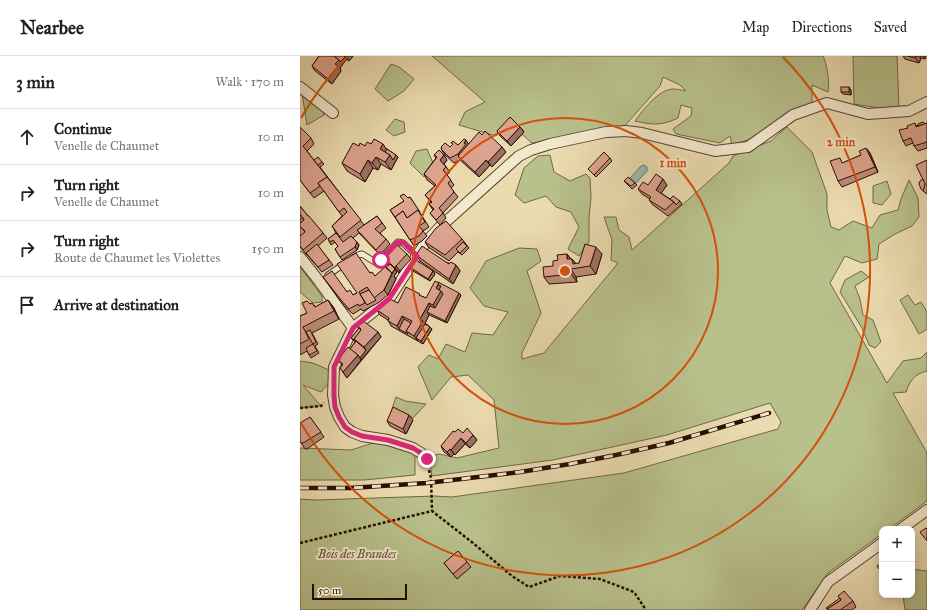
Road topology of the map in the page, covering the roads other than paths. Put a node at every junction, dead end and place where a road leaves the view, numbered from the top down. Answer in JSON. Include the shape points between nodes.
{"nodes":[{"id":1,"x":300,"y":87,"type":"edge"},
{"id":2,"x":927,"y":102,"type":"edge"},
{"id":3,"x":333,"y":114,"type":"dead end"},
{"id":4,"x":417,"y":256,"type":"junction"},
{"id":5,"x":300,"y":257,"type":"edge"},
{"id":6,"x":319,"y":281,"type":"junction"},
{"id":7,"x":353,"y":328,"type":"junction"},
{"id":8,"x":427,"y":459,"type":"road end"},
{"id":9,"x":927,"y":510,"type":"edge"},
{"id":10,"x":905,"y":526,"type":"edge"},
{"id":11,"x":879,"y":545,"type":"edge"},
{"id":12,"x":810,"y":610,"type":"edge"}],
"edges":[{"from":1,"to":3,"type":"street"},
{"from":2,"to":4,"type":"street","via":[[909,111],[868,114],[827,103],[793,115],[748,147],[715,150],[626,131],[606,132],[550,144],[519,156],[440,227]]},
{"from":4,"to":6,"type":"lane","via":[[404,243],[398,242],[381,260],[376,262],[362,254],[358,255]]},
{"from":4,"to":7,"type":"street","via":[[389,299]]},
{"from":5,"to":6,"type":"street"},
{"from":6,"to":7,"type":"street"},
{"from":7,"to":8,"type":"street","via":[[334,367],[335,407],[339,417],[345,427],[352,432],[413,448]]},
{"from":9,"to":10,"type":"street"},
{"from":11,"to":12,"type":"street","via":[[828,582]]}]}
